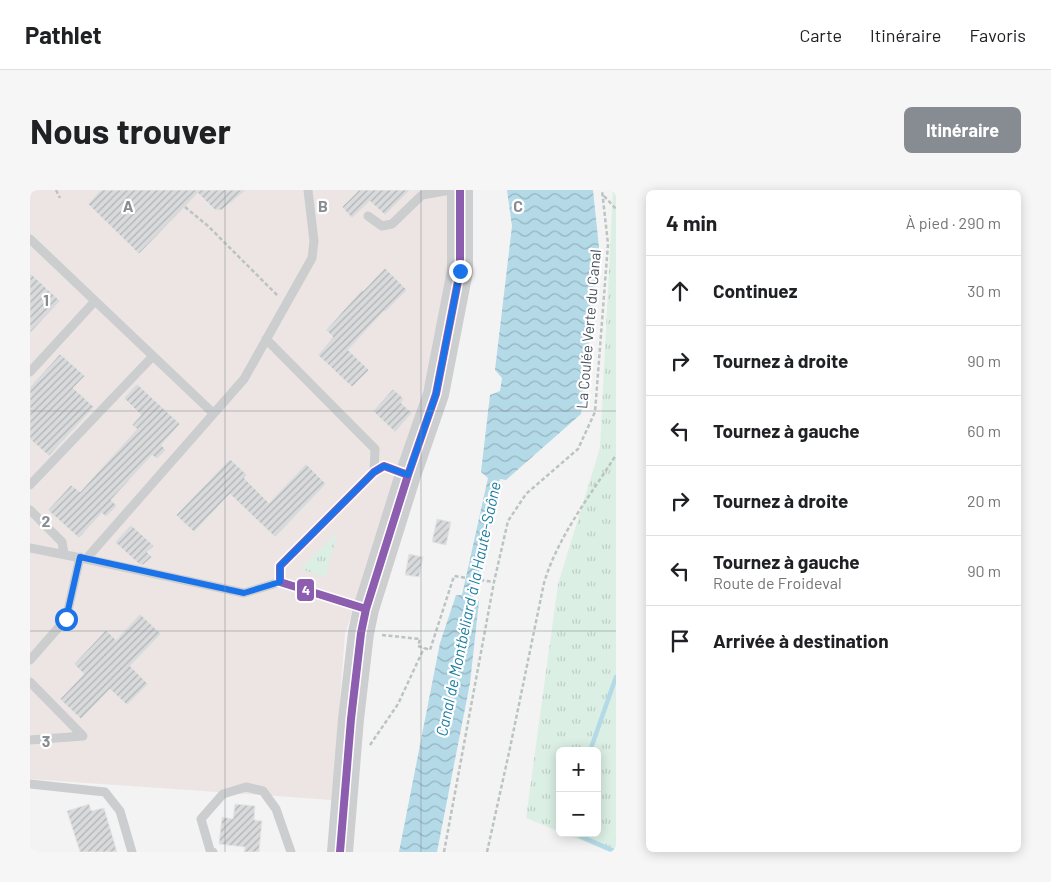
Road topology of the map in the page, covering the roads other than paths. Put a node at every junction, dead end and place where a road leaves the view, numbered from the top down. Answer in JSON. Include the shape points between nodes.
{"nodes":[{"id":1,"x":308,"y":190,"type":"edge"},
{"id":2,"x":450,"y":190,"type":"edge"},
{"id":3,"x":460,"y":190,"type":"edge"},
{"id":4,"x":368,"y":216,"type":"dead end"},
{"id":5,"x":30,"y":239,"type":"edge"},
{"id":6,"x":95,"y":301,"type":"junction"},
{"id":7,"x":266,"y":339,"type":"junction"},
{"id":8,"x":153,"y":356,"type":"junction"},
{"id":9,"x":30,"y":372,"type":"edge"},
{"id":10,"x":213,"y":413,"type":"junction"},
{"id":11,"x":374,"y":472,"type":"junction"},
{"id":12,"x":408,"y":475,"type":"junction"},
{"id":13,"x":30,"y":484,"type":"edge"},
{"id":14,"x":30,"y":510,"type":"edge"},
{"id":15,"x":30,"y":548,"type":"edge"},
{"id":16,"x":64,"y":554,"type":"junction"},
{"id":17,"x":83,"y":558,"type":"junction"},
{"id":18,"x":280,"y":582,"type":"junction"},
{"id":19,"x":363,"y":621,"type":"junction"},
{"id":20,"x":30,"y":660,"type":"edge"},
{"id":21,"x":30,"y":682,"type":"edge"},
{"id":22,"x":30,"y":740,"type":"edge"},
{"id":23,"x":30,"y":784,"type":"edge"},
{"id":24,"x":132,"y":852,"type":"edge"},
{"id":25,"x":213,"y":852,"type":"edge"},
{"id":26,"x":291,"y":852,"type":"edge"},
{"id":27,"x":340,"y":852,"type":"edge"}],
"edges":[{"from":1,"to":7,"type":"lane","via":[[314,241],[312,258]]},
{"from":2,"to":4,"type":"lane","via":[[422,194],[392,224],[382,226]]},
{"from":3,"to":12,"type":"street","via":[[460,271],[436,394]]},
{"from":5,"to":6,"type":"lane"},
{"from":6,"to":8,"type":"lane"},
{"from":6,"to":9,"type":"lane"},
{"from":7,"to":10,"type":"lane","via":[[244,379]]},
{"from":7,"to":11,"type":"lane","via":[[375,448]]},
{"from":8,"to":10,"type":"lane"},
{"from":8,"to":13,"type":"lane"},
{"from":10,"to":17,"type":"lane"},
{"from":11,"to":12,"type":"lane","via":[[384,466]]},
{"from":11,"to":18,"type":"lane","via":[[280,566]]},
{"from":12,"to":19,"type":"street"},
{"from":14,"to":16,"type":"lane","via":[[62,542]]},
{"from":15,"to":16,"type":"lane"},
{"from":16,"to":17,"type":"lane"},
{"from":17,"to":18,"type":"lane","via":[[244,593]]},
{"from":17,"to":20,"type":"lane","via":[[66,619]]},
{"from":18,"to":19,"type":"lane"},
{"from":19,"to":27,"type":"street"},
{"from":21,"to":22,"type":"lane","via":[[83,736]]},
{"from":23,"to":24,"type":"lane","via":[[105,792],[120,811]]},
{"from":25,"to":26,"type":"lane","via":[[201,819],[223,794],[246,787],[262,791],[276,809]]}]}
